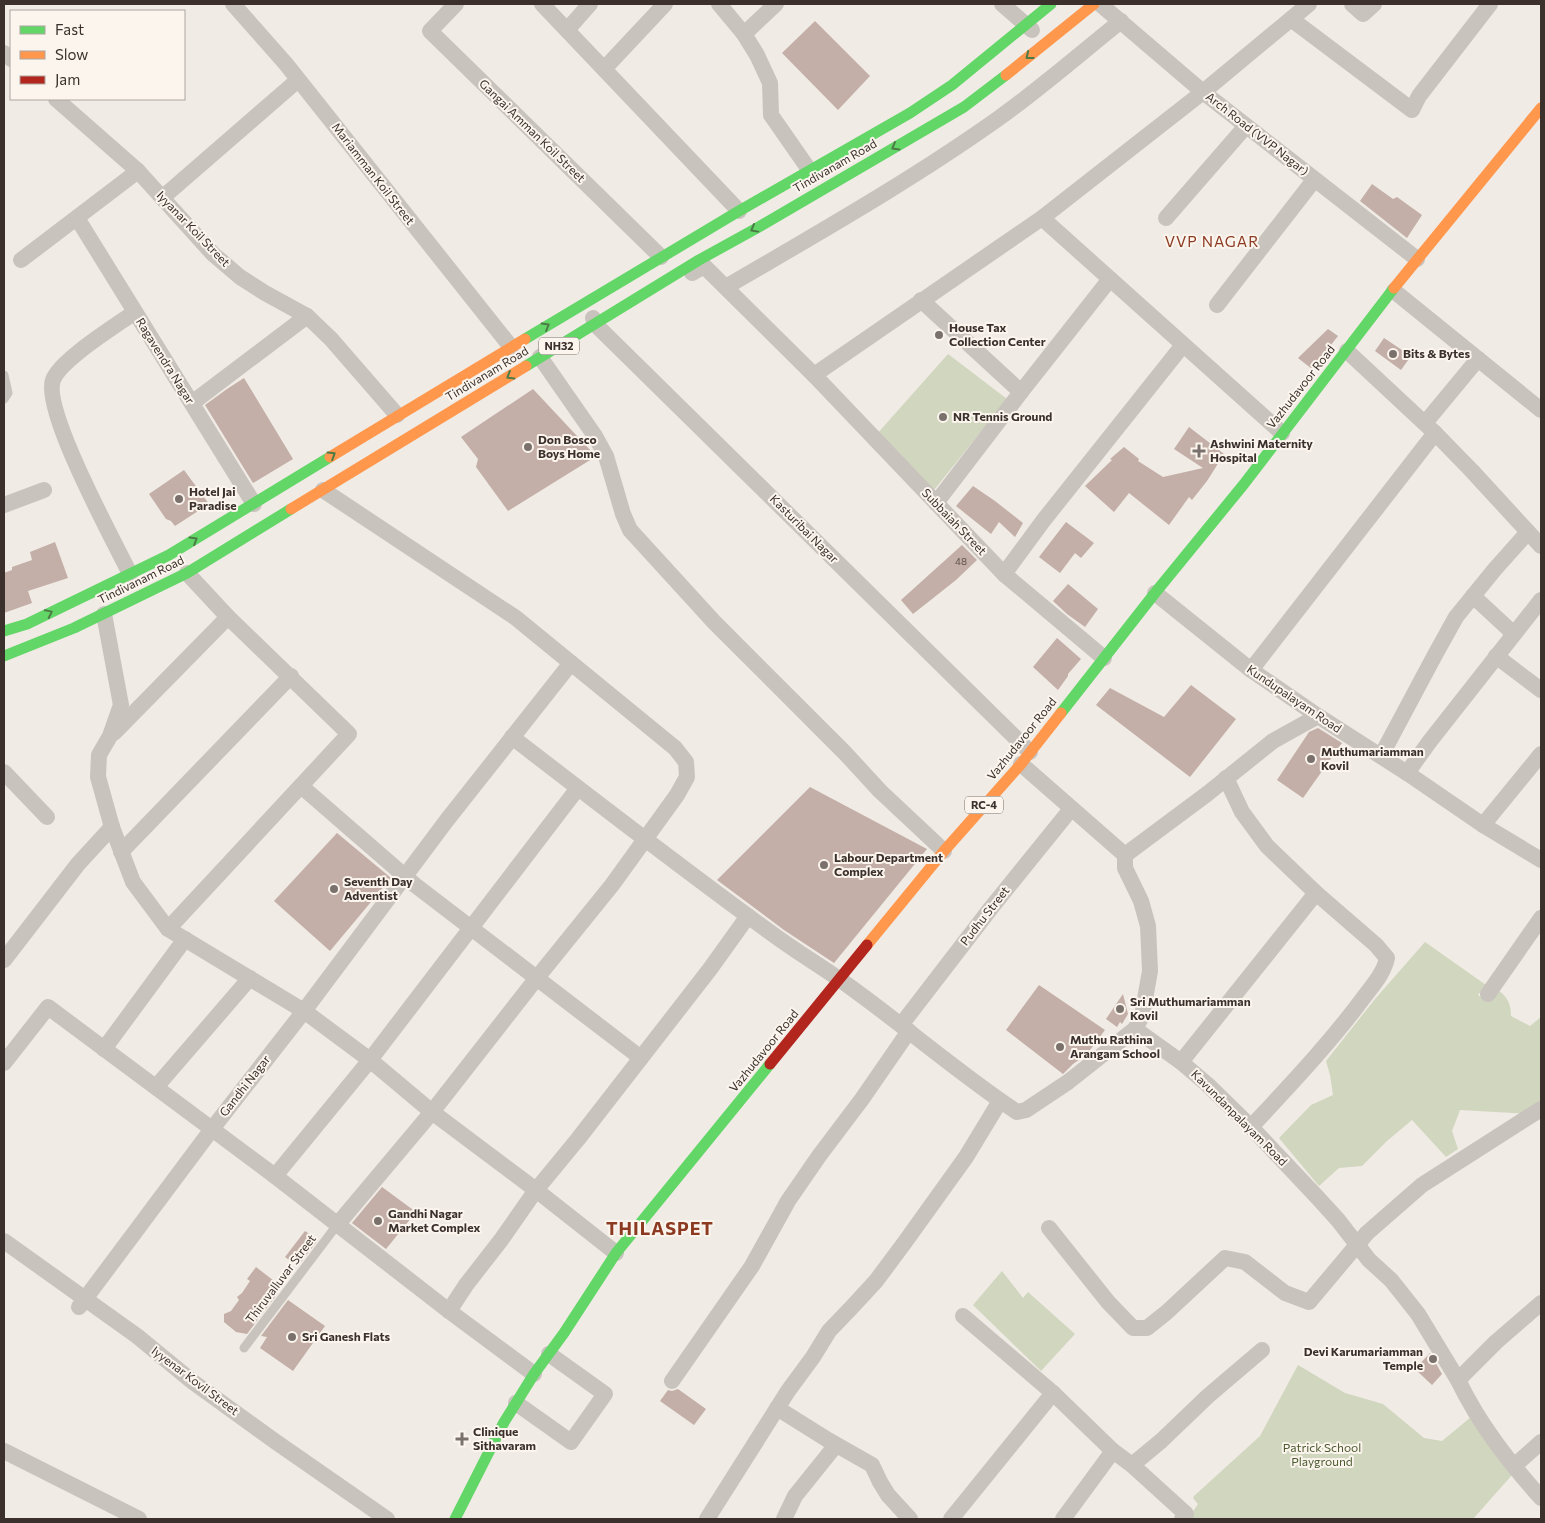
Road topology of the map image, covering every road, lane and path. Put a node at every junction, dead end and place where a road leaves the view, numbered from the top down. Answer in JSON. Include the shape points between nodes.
{"nodes":[{"id":1,"x":233,"y":4,"type":"edge"},
{"id":2,"x":456,"y":4,"type":"edge"},
{"id":3,"x":542,"y":4,"type":"edge"},
{"id":4,"x":590,"y":4,"type":"edge"},
{"id":5,"x":666,"y":4,"type":"edge"},
{"id":6,"x":719,"y":4,"type":"edge"},
{"id":7,"x":776,"y":4,"type":"edge"},
{"id":8,"x":1002,"y":4,"type":"edge"},
{"id":9,"x":1051,"y":4,"type":"edge"},
{"id":10,"x":1094,"y":4,"type":"edge"},
{"id":11,"x":1100,"y":4,"type":"edge"},
{"id":12,"x":1308,"y":4,"type":"edge"},
{"id":13,"x":1352,"y":4,"type":"edge"},
{"id":14,"x":1374,"y":4,"type":"edge"},
{"id":15,"x":1490,"y":4,"type":"edge"},
{"id":16,"x":1291,"y":19,"type":"junction"},
{"id":17,"x":1121,"y":21,"type":"junction"},
{"id":18,"x":1027,"y":25,"type":"junction"},
{"id":19,"x":567,"y":30,"type":"junction"},
{"id":20,"x":744,"y":34,"type":"junction"},
{"id":21,"x":1045,"y":44,"type":"junction"},
{"id":22,"x":604,"y":69,"type":"junction"},
{"id":23,"x":298,"y":80,"type":"junction"},
{"id":24,"x":1203,"y":92,"type":"junction"},
{"id":25,"x":57,"y":100,"type":"edge"},
{"id":26,"x":1541,"y":108,"type":"edge"},
{"id":27,"x":1246,"y":126,"type":"junction"},
{"id":28,"x":138,"y":171,"type":"junction"},
{"id":29,"x":810,"y":171,"type":"junction"},
{"id":30,"x":1314,"y":180,"type":"junction"},
{"id":31,"x":162,"y":198,"type":"junction"},
{"id":32,"x":739,"y":211,"type":"junction"},
{"id":33,"x":77,"y":218,"type":"junction"},
{"id":34,"x":1042,"y":218,"type":"junction"},
{"id":35,"x":1166,"y":218,"type":"dead end"},
{"id":36,"x":661,"y":257,"type":"junction"},
{"id":37,"x":1417,"y":259,"type":"junction"},
{"id":38,"x":21,"y":260,"type":"dead end"},
{"id":39,"x":1110,"y":279,"type":"junction"},
{"id":40,"x":726,"y":287,"type":"junction"},
{"id":41,"x":1394,"y":291,"type":"junction"},
{"id":42,"x":921,"y":300,"type":"junction"},
{"id":43,"x":587,"y":302,"type":"junction"},
{"id":44,"x":1217,"y":304,"type":"dead end"},
{"id":45,"x":135,"y":312,"type":"junction"},
{"id":46,"x":307,"y":316,"type":"junction"},
{"id":47,"x":597,"y":326,"type":"junction"},
{"id":48,"x":1183,"y":344,"type":"junction"},
{"id":49,"x":511,"y":347,"type":"junction"},
{"id":50,"x":1347,"y":351,"type":"junction"},
{"id":51,"x":540,"y":357,"type":"junction"},
{"id":52,"x":1478,"y":359,"type":"junction"},
{"id":53,"x":814,"y":375,"type":"junction"},
{"id":54,"x":4,"y":376,"type":"edge"},
{"id":55,"x":1020,"y":392,"type":"junction"},
{"id":56,"x":4,"y":399,"type":"edge"},
{"id":57,"x":192,"y":403,"type":"junction"},
{"id":58,"x":1541,"y":410,"type":"edge"},
{"id":59,"x":397,"y":415,"type":"junction"},
{"id":60,"x":1430,"y":428,"type":"junction"},
{"id":61,"x":1282,"y":433,"type":"junction"},
{"id":62,"x":44,"y":490,"type":"dead end"},
{"id":63,"x":323,"y":490,"type":"junction"},
{"id":64,"x":936,"y":503,"type":"junction"},
{"id":65,"x":254,"y":504,"type":"junction"},
{"id":66,"x":4,"y":505,"type":"edge"},
{"id":67,"x":1528,"y":532,"type":"junction"},
{"id":68,"x":1541,"y":546,"type":"edge"},
{"id":69,"x":187,"y":573,"type":"junction"},
{"id":70,"x":130,"y":574,"type":"junction"},
{"id":71,"x":1004,"y":574,"type":"junction"},
{"id":72,"x":1155,"y":592,"type":"junction"},
{"id":73,"x":1472,"y":596,"type":"junction"},
{"id":74,"x":1541,"y":600,"type":"edge"},
{"id":75,"x":104,"y":614,"type":"junction"},
{"id":76,"x":228,"y":617,"type":"junction"},
{"id":77,"x":4,"y":631,"type":"edge"},
{"id":78,"x":1514,"y":634,"type":"junction"},
{"id":79,"x":4,"y":656,"type":"edge"},
{"id":80,"x":1496,"y":656,"type":"junction"},
{"id":81,"x":1104,"y":658,"type":"junction"},
{"id":82,"x":571,"y":664,"type":"junction"},
{"id":83,"x":1251,"y":670,"type":"junction"},
{"id":84,"x":291,"y":676,"type":"junction"},
{"id":85,"x":1541,"y":690,"type":"edge"},
{"id":86,"x":1318,"y":716,"type":"junction"},
{"id":87,"x":110,"y":736,"type":"junction"},
{"id":88,"x":512,"y":738,"type":"junction"},
{"id":89,"x":1541,"y":754,"type":"edge"},
{"id":90,"x":1381,"y":756,"type":"junction"},
{"id":91,"x":1026,"y":758,"type":"junction"},
{"id":92,"x":4,"y":772,"type":"edge"},
{"id":93,"x":1408,"y":773,"type":"junction"},
{"id":94,"x":1226,"y":778,"type":"junction"},
{"id":95,"x":301,"y":786,"type":"junction"},
{"id":96,"x":578,"y":788,"type":"junction"},
{"id":97,"x":1071,"y":809,"type":"junction"},
{"id":98,"x":47,"y":817,"type":"dead end"},
{"id":99,"x":1482,"y":825,"type":"junction"},
{"id":100,"x":112,"y":827,"type":"junction"},
{"id":101,"x":645,"y":839,"type":"junction"},
{"id":102,"x":944,"y":851,"type":"junction"},
{"id":103,"x":121,"y":852,"type":"junction"},
{"id":104,"x":1125,"y":854,"type":"junction"},
{"id":105,"x":1541,"y":860,"type":"edge"},
{"id":106,"x":404,"y":877,"type":"junction"},
{"id":107,"x":1316,"y":893,"type":"junction"},
{"id":108,"x":748,"y":916,"type":"junction"},
{"id":109,"x":1541,"y":918,"type":"edge"},
{"id":110,"x":168,"y":929,"type":"junction"},
{"id":111,"x":471,"y":929,"type":"junction"},
{"id":112,"x":185,"y":938,"type":"junction"},
{"id":113,"x":4,"y":960,"type":"edge"},
{"id":114,"x":250,"y":978,"type":"junction"},
{"id":115,"x":536,"y":979,"type":"junction"},
{"id":116,"x":840,"y":979,"type":"junction"},
{"id":117,"x":1488,"y":994,"type":"dead end"},
{"id":118,"x":304,"y":1011,"type":"junction"},
{"id":119,"x":905,"y":1028,"type":"junction"},
{"id":120,"x":1135,"y":1029,"type":"junction"},
{"id":121,"x":104,"y":1049,"type":"junction"},
{"id":122,"x":641,"y":1058,"type":"junction"},
{"id":123,"x":370,"y":1060,"type":"junction"},
{"id":124,"x":1181,"y":1062,"type":"junction"},
{"id":125,"x":4,"y":1063,"type":"edge"},
{"id":126,"x":156,"y":1088,"type":"junction"},
{"id":127,"x":1000,"y":1100,"type":"junction"},
{"id":128,"x":1541,"y":1110,"type":"edge"},
{"id":129,"x":432,"y":1112,"type":"junction"},
{"id":130,"x":1251,"y":1127,"type":"junction"},
{"id":131,"x":212,"y":1129,"type":"junction"},
{"id":132,"x":275,"y":1176,"type":"junction"},
{"id":133,"x":536,"y":1190,"type":"junction"},
{"id":134,"x":337,"y":1225,"type":"junction"},
{"id":135,"x":1049,"y":1228,"type":"dead end"},
{"id":136,"x":4,"y":1240,"type":"edge"},
{"id":137,"x":1357,"y":1244,"type":"junction"},
{"id":138,"x":616,"y":1253,"type":"junction"},
{"id":139,"x":82,"y":1303,"type":"junction"},
{"id":140,"x":1541,"y":1303,"type":"edge"},
{"id":141,"x":449,"y":1311,"type":"junction"},
{"id":142,"x":963,"y":1316,"type":"dead end"},
{"id":143,"x":244,"y":1348,"type":"dead end"},
{"id":144,"x":1262,"y":1350,"type":"dead end"},
{"id":145,"x":549,"y":1354,"type":"junction"},
{"id":146,"x":534,"y":1374,"type":"junction"},
{"id":147,"x":1458,"y":1380,"type":"junction"},
{"id":148,"x":672,"y":1381,"type":"dead end"},
{"id":149,"x":1053,"y":1393,"type":"junction"},
{"id":150,"x":516,"y":1403,"type":"junction"},
{"id":151,"x":777,"y":1408,"type":"junction"},
{"id":152,"x":1541,"y":1442,"type":"edge"},
{"id":153,"x":836,"y":1445,"type":"junction"},
{"id":154,"x":4,"y":1451,"type":"edge"},
{"id":155,"x":1113,"y":1451,"type":"junction"},
{"id":156,"x":1132,"y":1465,"type":"junction"},
{"id":157,"x":1514,"y":1466,"type":"junction"},
{"id":158,"x":1541,"y":1498,"type":"edge"},
{"id":159,"x":140,"y":1519,"type":"edge"},
{"id":160,"x":387,"y":1519,"type":"edge"},
{"id":161,"x":454,"y":1519,"type":"edge"},
{"id":162,"x":707,"y":1519,"type":"edge"},
{"id":163,"x":784,"y":1519,"type":"edge"},
{"id":164,"x":910,"y":1519,"type":"edge"},
{"id":165,"x":951,"y":1519,"type":"edge"},
{"id":166,"x":1063,"y":1519,"type":"edge"},
{"id":167,"x":1182,"y":1519,"type":"edge"}],
"edges":[{"from":1,"to":23,"type":"street","name":"Mariamman Koil Street"},
{"from":2,"to":36,"type":"street","name":"Gangai Amman Koil Street","via":[[430,31]]},
{"from":3,"to":19,"type":"street"},
{"from":4,"to":19,"type":"street"},
{"from":5,"to":22,"type":"street"},
{"from":6,"to":20,"type":"street"},
{"from":7,"to":20,"type":"street"},
{"from":8,"to":18,"type":"street"},
{"from":9,"to":18,"type":"main road","number":"NH32"},
{"from":10,"to":21,"type":"main road","name":"Tindivanam Road","number":"NH32"},
{"from":11,"to":17,"type":"street","name":"Arch Road (VVP Nagar)"},
{"from":12,"to":16,"type":"street"},
{"from":13,"to":14,"type":"street","via":[[1363,14]]},
{"from":15,"to":16,"type":"street","via":[[1419,96],[1412,110]]},
{"from":16,"to":24,"type":"street"},
{"from":17,"to":24,"type":"street","name":"Arch Road (VVP Nagar)"},
{"from":17,"to":40,"type":"street","via":[[1000,117],[934,161]]},
{"from":18,"to":21,"type":"street"},
{"from":18,"to":29,"type":"main road","number":"NH32","via":[[952,85]]},
{"from":19,"to":22,"type":"street"},
{"from":20,"to":29,"type":"street","via":[[770,83],[771,115]]},
{"from":21,"to":47,"type":"main road","name":"Tindivanam Road","number":"NH32","one_way":true,"via":[[964,107],[699,260]]},
{"from":22,"to":32,"type":"street"},
{"from":23,"to":31,"type":"street"},
{"from":23,"to":49,"type":"street","name":"Mariamman Koil Street"},
{"from":24,"to":27,"type":"street","name":"Arch Road (VVP Nagar)"},
{"from":24,"to":34,"type":"street"},
{"from":25,"to":28,"type":"street","name":"Iyyanar Koil Street"},
{"from":26,"to":37,"type":"main road","name":"Vazhudavoor Road","number":"RC-4"},
{"from":27,"to":30,"type":"street","name":"Arch Road (VVP Nagar)"},
{"from":27,"to":35,"type":"street"},
{"from":28,"to":31,"type":"street","name":"Iyyanar Koil Street"},
{"from":28,"to":33,"type":"street"},
{"from":29,"to":32,"type":"main road","number":"NH32"},
{"from":30,"to":37,"type":"street","name":"Arch Road (VVP Nagar)"},
{"from":30,"to":44,"type":"street"},
{"from":31,"to":46,"type":"street","name":"Iyyanar Koil Street","via":[[213,254],[240,277]]},
{"from":32,"to":36,"type":"main road","number":"NH32"},
{"from":33,"to":38,"type":"street"},
{"from":33,"to":45,"type":"street","name":"Ragavendra Nagar"},
{"from":34,"to":39,"type":"street"},
{"from":34,"to":42,"type":"street"},
{"from":36,"to":43,"type":"main road","number":"NH32"},
{"from":37,"to":41,"type":"main road","name":"Vazhudavoor Road","number":"RC-4"},
{"from":39,"to":48,"type":"street"},
{"from":39,"to":55,"type":"street"},
{"from":40,"to":47,"type":"street","name":"Subbaiah Street","via":[[704,266]]},
{"from":40,"to":53,"type":"street","name":"Subbaiah Street"},
{"from":41,"to":50,"type":"main road","name":"Vazhudavoor Road","number":"RC-4"},
{"from":41,"to":52,"type":"street"},
{"from":42,"to":53,"type":"street"},
{"from":42,"to":55,"type":"street"},
{"from":43,"to":47,"type":"street","name":"Kasturibai Nagar"},
{"from":49,"to":43,"type":"main road","number":"NH32","one_way":true},
{"from":45,"to":57,"type":"street","name":"Ragavendra Nagar"},
{"from":45,"to":70,"type":"street","via":[[84,348],[57,372],[52,381],[56,412],[70,452]]},
{"from":46,"to":57,"type":"street"},
{"from":46,"to":59,"type":"street","name":"Iyyanar Koil Street"},
{"from":47,"to":51,"type":"main road","name":"Tindivanam Road","number":"NH32"},
{"from":47,"to":91,"type":"street","name":"Kasturibai Nagar"},
{"from":48,"to":61,"type":"street"},
{"from":48,"to":71,"type":"street"},
{"from":49,"to":59,"type":"main road","number":"NH32"},
{"from":50,"to":60,"type":"street"},
{"from":50,"to":61,"type":"main road","name":"Vazhudavoor Road","number":"RC-4"},
{"from":51,"to":63,"type":"main road","name":"Tindivanam Road","number":"NH32","one_way":true},
{"from":51,"to":102,"type":"street","via":[[606,456],[630,530],[714,622]]},
{"from":52,"to":58,"type":"street"},
{"from":52,"to":60,"type":"street"},
{"from":53,"to":64,"type":"street","name":"Subbaiah Street"},
{"from":54,"to":56,"type":"lane","via":[[8,393]]},
{"from":55,"to":64,"type":"street"},
{"from":57,"to":65,"type":"street","name":"Ragavendra Nagar"},
{"from":65,"to":59,"type":"main road","number":"NH32","one_way":true},
{"from":60,"to":67,"type":"street"},
{"from":60,"to":83,"type":"street"},
{"from":61,"to":72,"type":"main road","name":"Vazhudavoor Road","number":"RC-4"},
{"from":62,"to":66,"type":"street"},
{"from":63,"to":69,"type":"main road","name":"Tindivanam Road","number":"NH32"},
{"from":63,"to":82,"type":"street","via":[[516,618]]},
{"from":64,"to":71,"type":"street","name":"Subbaiah Street"},
{"from":70,"to":65,"type":"main road","number":"NH32","one_way":true},
{"from":67,"to":68,"type":"street"},
{"from":67,"to":73,"type":"street"},
{"from":69,"to":75,"type":"main road","name":"Tindivanam Road","number":"NH32"},
{"from":69,"to":76,"type":"street"},
{"from":77,"to":70,"type":"main road","number":"NH32","one_way":true,"via":[[28,624]]},
{"from":71,"to":81,"type":"street","name":"Subbaiah Street"},
{"from":72,"to":81,"type":"main road","name":"Vazhudavoor Road","number":"RC-4"},
{"from":72,"to":83,"type":"street","name":"Kundupalayam Road"},
{"from":73,"to":78,"type":"street"},
{"from":73,"to":90,"type":"street","via":[[1456,617]]},
{"from":74,"to":78,"type":"street"},
{"from":75,"to":79,"type":"main road","name":"Tindivanam Road","number":"NH32"},
{"from":75,"to":87,"type":"street","via":[[121,705]]},
{"from":76,"to":84,"type":"street"},
{"from":76,"to":87,"type":"street"},
{"from":78,"to":80,"type":"street"},
{"from":80,"to":85,"type":"street"},
{"from":80,"to":93,"type":"street"},
{"from":81,"to":91,"type":"main road","name":"Vazhudavoor Road","number":"RC-4"},
{"from":82,"to":88,"type":"street","name":"Gandhi Nagar"},
{"from":82,"to":101,"type":"street","via":[[675,748],[686,762],[687,777],[677,796]]},
{"from":83,"to":86,"type":"street","name":"Kundupalayam Road"},
{"from":84,"to":95,"type":"street","via":[[349,734]]},
{"from":84,"to":103,"type":"street"},
{"from":86,"to":90,"type":"street","name":"Kundupalayam Road"},
{"from":86,"to":94,"type":"street","via":[[1273,741]]},
{"from":87,"to":100,"type":"street","via":[[99,755],[98,777]]},
{"from":88,"to":96,"type":"street"},
{"from":88,"to":106,"type":"street","name":"Gandhi Nagar"},
{"from":89,"to":99,"type":"street"},
{"from":90,"to":93,"type":"street","name":"Kundupalayam Road"},
{"from":91,"to":97,"type":"street"},
{"from":91,"to":102,"type":"main road","name":"Vazhudavoor Road","number":"RC-4"},
{"from":92,"to":98,"type":"street"},
{"from":93,"to":99,"type":"street","name":"Kundupalayam Road"},
{"from":94,"to":104,"type":"street"},
{"from":94,"to":107,"type":"street","via":[[1242,812],[1267,846]]},
{"from":95,"to":106,"type":"street"},
{"from":95,"to":110,"type":"street"},
{"from":96,"to":101,"type":"street"},
{"from":96,"to":111,"type":"street"},
{"from":97,"to":104,"type":"street"},
{"from":97,"to":119,"type":"street","name":"Pudhu Street","via":[[991,908]]},
{"from":99,"to":105,"type":"street","name":"Kundupalayam Road"},
{"from":100,"to":103,"type":"street"},
{"from":100,"to":113,"type":"street","via":[[78,864]]},
{"from":101,"to":108,"type":"street"},
{"from":101,"to":115,"type":"street"},
{"from":102,"to":116,"type":"main road","name":"Vazhudavoor Road","number":"RC-4"},
{"from":103,"to":110,"type":"street","via":[[133,882]]},
{"from":104,"to":120,"type":"street","via":[[1125,868],[1141,901],[1148,926],[1150,971],[1142,1016]]},
{"from":106,"to":111,"type":"street"},
{"from":106,"to":118,"type":"street","name":"Gandhi Nagar"},
{"from":107,"to":124,"type":"street"},
{"from":107,"to":130,"type":"street","via":[[1376,945],[1387,958],[1385,967],[1316,1057]]},
{"from":108,"to":116,"type":"street"},
{"from":108,"to":122,"type":"street"},
{"from":109,"to":117,"type":"street"},
{"from":110,"to":112,"type":"street"},
{"from":111,"to":115,"type":"street"},
{"from":111,"to":123,"type":"street"},
{"from":112,"to":114,"type":"street"},
{"from":112,"to":121,"type":"street"},
{"from":114,"to":118,"type":"street"},
{"from":114,"to":126,"type":"street"},
{"from":115,"to":122,"type":"street"},
{"from":115,"to":129,"type":"street"},
{"from":116,"to":119,"type":"street"},
{"from":116,"to":138,"type":"main road","name":"Vazhudavoor Road","number":"RC-4"},
{"from":118,"to":123,"type":"street"},
{"from":118,"to":131,"type":"street","name":"Gandhi Nagar"},
{"from":119,"to":127,"type":"street"},
{"from":119,"to":148,"type":"street","name":"Pudhu Street","via":[[862,1099],[788,1201],[752,1266]]},
{"from":120,"to":124,"type":"street","name":"Kavundanpalayam Road"},
{"from":120,"to":127,"type":"street","via":[[1068,1082],[1026,1110],[1017,1112]]},
{"from":121,"to":125,"type":"street","via":[[48,1007]]},
{"from":121,"to":126,"type":"street"},
{"from":122,"to":133,"type":"street"},
{"from":123,"to":129,"type":"street"},
{"from":123,"to":132,"type":"street"},
{"from":124,"to":130,"type":"street","name":"Kavundanpalayam Road"},
{"from":126,"to":131,"type":"street"},
{"from":127,"to":151,"type":"street","via":[[981,1134],[933,1203],[876,1281],[829,1331]]},
{"from":128,"to":137,"type":"street","via":[[1422,1184]]},
{"from":129,"to":133,"type":"street"},
{"from":129,"to":134,"type":"street"},
{"from":130,"to":137,"type":"street","name":"Kavundanpalayam Road"},
{"from":131,"to":132,"type":"street","name":"Gandhi Nagar"},
{"from":131,"to":139,"type":"street"},
{"from":132,"to":134,"type":"street","name":"Gandhi Nagar"},
{"from":133,"to":138,"type":"street"},
{"from":133,"to":141,"type":"street"},
{"from":134,"to":141,"type":"street","name":"Gandhi Nagar"},
{"from":134,"to":143,"type":"lane","name":"Thiruvalluvar Street"},
{"from":135,"to":137,"type":"street","via":[[1133,1328],[1147,1328],[1225,1258],[1245,1262],[1285,1293],[1309,1302]]},
{"from":136,"to":139,"type":"street","name":"Iyyenar Kovil Street"},
{"from":137,"to":147,"type":"street","name":"Kavundanpalayam Road","via":[[1418,1314]]},
{"from":138,"to":145,"type":"main road","name":"Vazhudavoor Road","number":"RC-4"},
{"from":139,"to":160,"type":"street","name":"Iyyenar Kovil Street","via":[[137,1336],[193,1382]]},
{"from":140,"to":147,"type":"street"},
{"from":141,"to":146,"type":"street","name":"Gandhi Nagar"},
{"from":142,"to":149,"type":"street"},
{"from":144,"to":156,"type":"street"},
{"from":145,"to":146,"type":"main road","name":"Vazhudavoor Road","number":"RC-4"},
{"from":145,"to":150,"type":"street","via":[[605,1394],[571,1442]]},
{"from":146,"to":150,"type":"main road","name":"Vazhudavoor Road","number":"RC-4"},
{"from":147,"to":157,"type":"street","name":"Kavundanpalayam Road","via":[[1482,1424]]},
{"from":149,"to":155,"type":"street"},
{"from":149,"to":165,"type":"street"},
{"from":150,"to":161,"type":"main road","name":"Vazhudavoor Road","number":"RC-4"},
{"from":151,"to":153,"type":"street"},
{"from":151,"to":162,"type":"street"},
{"from":152,"to":157,"type":"street"},
{"from":153,"to":163,"type":"street","via":[[795,1496]]},
{"from":153,"to":164,"type":"street","via":[[872,1465],[888,1495]]},
{"from":154,"to":159,"type":"street"},
{"from":155,"to":156,"type":"street"},
{"from":155,"to":166,"type":"street"},
{"from":156,"to":167,"type":"street","via":[[1186,1514]]},
{"from":157,"to":158,"type":"street","name":"Kavundanpalayam Road"}]}
